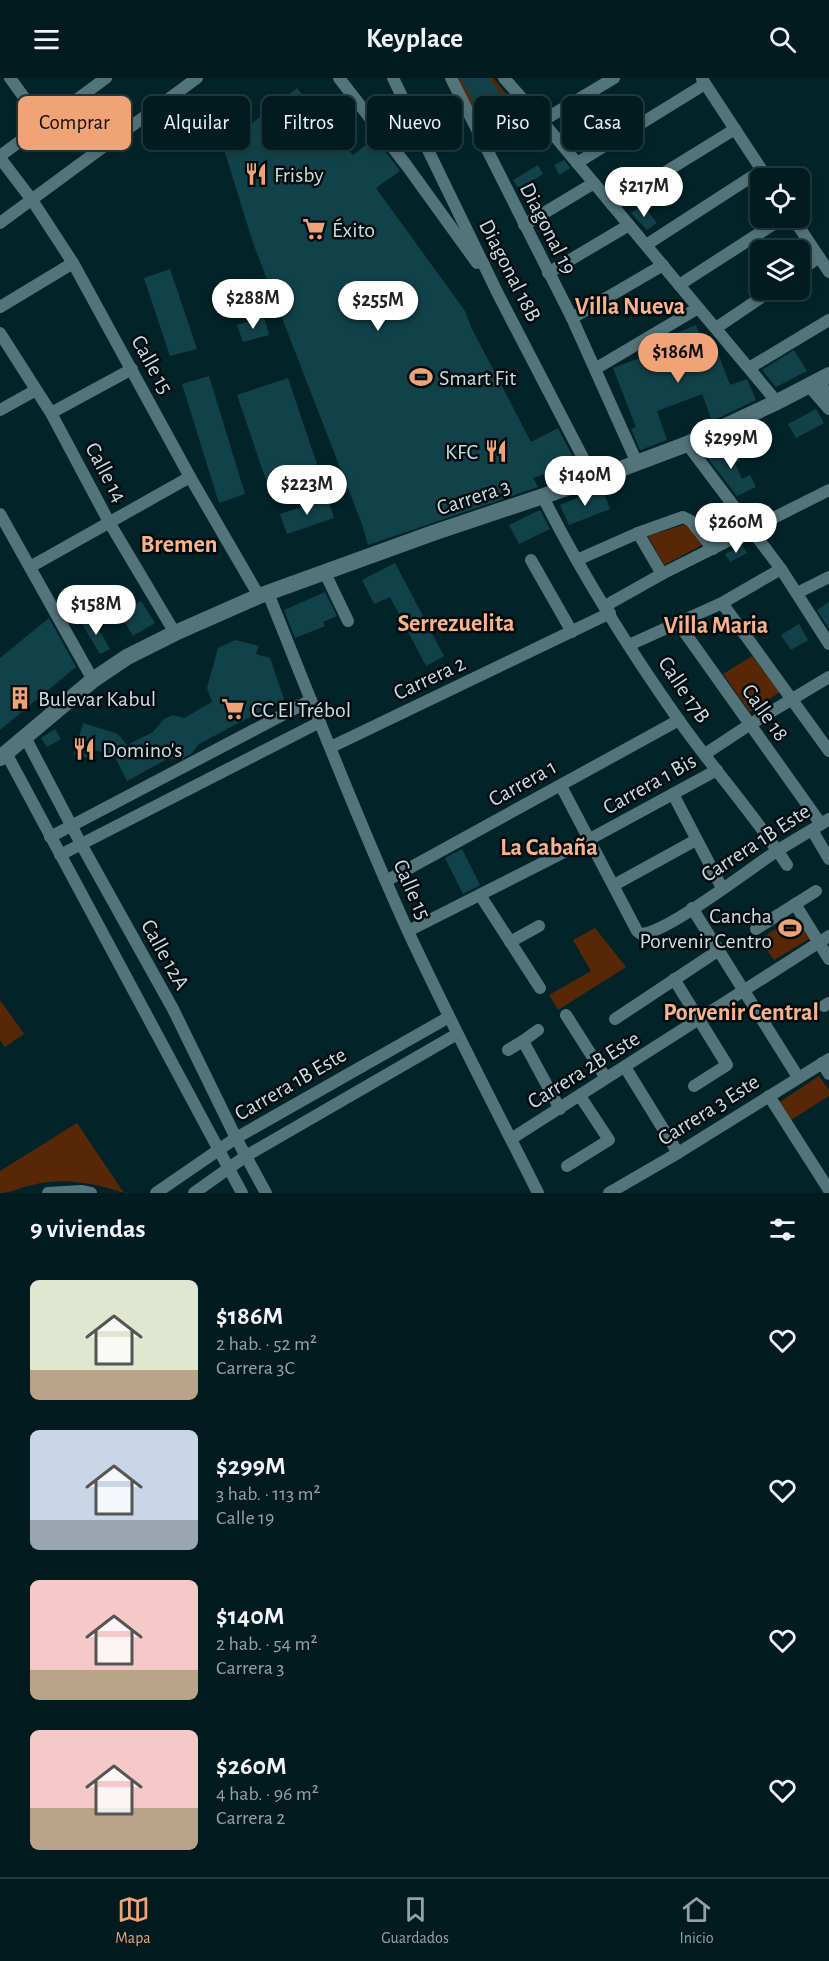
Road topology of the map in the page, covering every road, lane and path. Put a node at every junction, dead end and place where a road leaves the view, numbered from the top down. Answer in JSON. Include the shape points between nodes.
{"nodes":[{"id":1,"x":12,"y":78,"type":"edge"},
{"id":2,"x":106,"y":78,"type":"edge"},
{"id":3,"x":198,"y":78,"type":"edge"},
{"id":4,"x":339,"y":78,"type":"edge"},
{"id":5,"x":393,"y":78,"type":"edge"},
{"id":6,"x":451,"y":78,"type":"edge"},
{"id":7,"x":504,"y":78,"type":"edge"},
{"id":8,"x":614,"y":78,"type":"edge"},
{"id":9,"x":703,"y":81,"type":"edge"},
{"id":10,"x":24,"y":96,"type":"edge"},
{"id":11,"x":82,"y":96,"type":"edge"},
{"id":12,"x":519,"y":96,"type":"edge"},
{"id":13,"x":550,"y":116,"type":"edge"},
{"id":14,"x":474,"y":124,"type":"edge"},
{"id":15,"x":735,"y":129,"type":"junction"},
{"id":16,"x":550,"y":131,"type":"edge"},
{"id":17,"x":18,"y":144,"type":"edge"},
{"id":18,"x":487,"y":150,"type":"edge"},
{"id":19,"x":0,"y":157,"type":"edge"},
{"id":20,"x":577,"y":163,"type":"junction"},
{"id":21,"x":761,"y":168,"type":"edge"},
{"id":22,"x":594,"y":183,"type":"junction"},
{"id":23,"x":750,"y":183,"type":"edge"},
{"id":24,"x":33,"y":200,"type":"junction"},
{"id":25,"x":612,"y":205,"type":"junction"},
{"id":26,"x":0,"y":223,"type":"edge"},
{"id":27,"x":524,"y":225,"type":"junction"},
{"id":28,"x":629,"y":225,"type":"junction"},
{"id":29,"x":767,"y":228,"type":"edge"},
{"id":30,"x":800,"y":228,"type":"edge"},
{"id":31,"x":646,"y":245,"type":"junction"},
{"id":32,"x":819,"y":257,"type":"junction"},
{"id":33,"x":73,"y":263,"type":"junction"},
{"id":34,"x":810,"y":264,"type":"edge"},
{"id":35,"x":663,"y":265,"type":"junction"},
{"id":36,"x":829,"y":272,"type":"edge"},
{"id":37,"x":548,"y":273,"type":"junction"},
{"id":38,"x":679,"y":285,"type":"junction"},
{"id":39,"x":498,"y":294,"type":"junction"},
{"id":40,"x":757,"y":300,"type":"edge"},
{"id":41,"x":0,"y":307,"type":"edge"},
{"id":42,"x":698,"y":308,"type":"junction"},
{"id":43,"x":572,"y":318,"type":"junction"},
{"id":44,"x":829,"y":320,"type":"edge"},
{"id":45,"x":716,"y":328,"type":"junction"},
{"id":46,"x":0,"y":333,"type":"edge"},
{"id":47,"x":749,"y":368,"type":"junction"},
{"id":48,"x":132,"y":369,"type":"junction"},
{"id":49,"x":595,"y":369,"type":"junction"},
{"id":50,"x":818,"y":380,"type":"edge"},
{"id":51,"x":36,"y":390,"type":"junction"},
{"id":52,"x":829,"y":395,"type":"edge"},
{"id":53,"x":777,"y":402,"type":"junction"},
{"id":54,"x":829,"y":409,"type":"edge"},
{"id":55,"x":0,"y":410,"type":"edge"},
{"id":56,"x":51,"y":413,"type":"junction"},
{"id":57,"x":687,"y":444,"type":"junction"},
{"id":58,"x":637,"y":463,"type":"junction"},
{"id":59,"x":190,"y":477,"type":"junction"},
{"id":60,"x":594,"y":479,"type":"junction"},
{"id":61,"x":829,"y":490,"type":"edge"},
{"id":62,"x":543,"y":497,"type":"junction"},
{"id":63,"x":0,"y":514,"type":"edge"},
{"id":64,"x":109,"y":522,"type":"junction"},
{"id":65,"x":751,"y":530,"type":"junction"},
{"id":66,"x":638,"y":534,"type":"junction"},
{"id":67,"x":712,"y":549,"type":"junction"},
{"id":68,"x":531,"y":560,"type":"dead end"},
{"id":69,"x":577,"y":560,"type":"junction"},
{"id":70,"x":30,"y":567,"type":"junction"},
{"id":71,"x":781,"y":569,"type":"junction"},
{"id":72,"x":325,"y":573,"type":"junction"},
{"id":73,"x":662,"y":574,"type":"junction"},
{"id":74,"x":829,"y":577,"type":"edge"},
{"id":75,"x":797,"y":593,"type":"junction"},
{"id":76,"x":264,"y":595,"type":"junction"},
{"id":77,"x":722,"y":603,"type":"junction"},
{"id":78,"x":608,"y":609,"type":"junction"},
{"id":79,"x":348,"y":621,"type":"dead end"},
{"id":80,"x":678,"y":623,"type":"junction"},
{"id":81,"x":572,"y":632,"type":"junction"},
{"id":82,"x":175,"y":633,"type":"junction"},
{"id":83,"x":829,"y":644,"type":"edge"},
{"id":84,"x":630,"y":645,"type":"junction"},
{"id":85,"x":829,"y":677,"type":"edge"},
{"id":86,"x":93,"y":680,"type":"junction"},
{"id":87,"x":311,"y":700,"type":"junction"},
{"id":88,"x":792,"y":700,"type":"junction"},
{"id":89,"x":679,"y":720,"type":"junction"},
{"id":90,"x":320,"y":722,"type":"junction"},
{"id":91,"x":749,"y":725,"type":"junction"},
{"id":92,"x":25,"y":737,"type":"junction"},
{"id":93,"x":330,"y":747,"type":"junction"},
{"id":94,"x":829,"y":751,"type":"edge"},
{"id":95,"x":705,"y":754,"type":"junction"},
{"id":96,"x":3,"y":755,"type":"edge"},
{"id":97,"x":717,"y":770,"type":"junction"},
{"id":98,"x":561,"y":786,"type":"junction"},
{"id":99,"x":673,"y":794,"type":"junction"},
{"id":100,"x":821,"y":824,"type":"edge"},
{"id":101,"x":72,"y":826,"type":"junction"},
{"id":102,"x":50,"y":837,"type":"junction"},
{"id":103,"x":590,"y":839,"type":"junction"},
{"id":104,"x":696,"y":840,"type":"junction"},
{"id":105,"x":81,"y":844,"type":"junction"},
{"id":106,"x":777,"y":850,"type":"junction"},
{"id":107,"x":60,"y":855,"type":"junction"},
{"id":108,"x":829,"y":859,"type":"edge"},
{"id":109,"x":787,"y":865,"type":"dead end"},
{"id":110,"x":386,"y":881,"type":"junction"},
{"id":111,"x":614,"y":885,"type":"junction"},
{"id":112,"x":722,"y":888,"type":"junction"},
{"id":113,"x":816,"y":891,"type":"dead end"},
{"id":114,"x":480,"y":895,"type":"junction"},
{"id":115,"x":795,"y":904,"type":"junction"},
{"id":116,"x":693,"y":908,"type":"junction"},
{"id":117,"x":539,"y":926,"type":"dead end"},
{"id":118,"x":756,"y":929,"type":"dead end"},
{"id":119,"x":408,"y":931,"type":"junction"},
{"id":120,"x":824,"y":939,"type":"edge"},
{"id":121,"x":510,"y":942,"type":"junction"},
{"id":122,"x":719,"y":950,"type":"junction"},
{"id":123,"x":829,"y":959,"type":"edge"},
{"id":124,"x":674,"y":979,"type":"junction"},
{"id":125,"x":540,"y":988,"type":"dead end"},
{"id":126,"x":744,"y":991,"type":"junction"},
{"id":127,"x":566,"y":1015,"type":"dead end"},
{"id":128,"x":449,"y":1017,"type":"junction"},
{"id":129,"x":615,"y":1019,"type":"dead end"},
{"id":130,"x":699,"y":1020,"type":"junction"},
{"id":131,"x":538,"y":1029,"type":"dead end"},
{"id":132,"x":457,"y":1034,"type":"junction"},
{"id":133,"x":523,"y":1041,"type":"junction"},
{"id":134,"x":508,"y":1050,"type":"dead end"},
{"id":135,"x":827,"y":1066,"type":"edge"},
{"id":136,"x":625,"y":1067,"type":"junction"},
{"id":137,"x":798,"y":1077,"type":"junction"},
{"id":138,"x":606,"y":1078,"type":"junction"},
{"id":139,"x":694,"y":1086,"type":"dead end"},
{"id":140,"x":580,"y":1096,"type":"junction"},
{"id":141,"x":769,"y":1096,"type":"junction"},
{"id":142,"x":560,"y":1109,"type":"junction"},
{"id":143,"x":236,"y":1138,"type":"junction"},
{"id":144,"x":511,"y":1139,"type":"junction"},
{"id":145,"x":219,"y":1149,"type":"junction"},
{"id":146,"x":678,"y":1154,"type":"junction"},
{"id":147,"x":246,"y":1156,"type":"junction"},
{"id":148,"x":567,"y":1166,"type":"dead end"},
{"id":149,"x":228,"y":1168,"type":"junction"},
{"id":150,"x":829,"y":1190,"type":"edge"},
{"id":151,"x":48,"y":1193,"type":"edge"},
{"id":152,"x":91,"y":1193,"type":"edge"},
{"id":153,"x":156,"y":1193,"type":"edge"},
{"id":154,"x":194,"y":1193,"type":"edge"},
{"id":155,"x":242,"y":1193,"type":"edge"},
{"id":156,"x":266,"y":1193,"type":"edge"},
{"id":157,"x":538,"y":1193,"type":"edge"},
{"id":158,"x":609,"y":1193,"type":"edge"}],
"edges":[{"from":1,"to":10,"type":"street"},
{"from":2,"to":11,"type":"street"},
{"from":3,"to":24,"type":"street"},
{"from":4,"to":39,"type":"street"},
{"from":5,"to":39,"type":"street","name":"Diagonal 18B"},
{"from":6,"to":14,"type":"street","name":"Diagonal 19"},
{"from":7,"to":12,"type":"street"},
{"from":8,"to":13,"type":"street"},
{"from":9,"to":15,"type":"street"},
{"from":9,"to":20,"type":"street"},
{"from":15,"to":21,"type":"street"},
{"from":15,"to":25,"type":"street"},
{"from":16,"to":20,"type":"street"},
{"from":17,"to":19,"type":"street"},
{"from":18,"to":27,"type":"street","name":"Diagonal 19"},
{"from":19,"to":24,"type":"street","name":"Calle 15"},
{"from":20,"to":22,"type":"street"},
{"from":22,"to":25,"type":"street"},
{"from":22,"to":27,"type":"street"},
{"from":23,"to":31,"type":"street"},
{"from":24,"to":26,"type":"street"},
{"from":24,"to":33,"type":"street","name":"Calle 15"},
{"from":25,"to":28,"type":"street"},
{"from":27,"to":37,"type":"street","name":"Diagonal 19"},
{"from":28,"to":31,"type":"street"},
{"from":28,"to":37,"type":"street"},
{"from":29,"to":38,"type":"street"},
{"from":30,"to":32,"type":"street"},
{"from":31,"to":35,"type":"street"},
{"from":32,"to":34,"type":"street"},
{"from":32,"to":36,"type":"street"},
{"from":33,"to":41,"type":"street"},
{"from":33,"to":48,"type":"street","name":"Calle 15"},
{"from":35,"to":38,"type":"street"},
{"from":35,"to":43,"type":"street"},
{"from":37,"to":43,"type":"street","name":"Diagonal 19"},
{"from":38,"to":42,"type":"street"},
{"from":39,"to":60,"type":"street","name":"Diagonal 18B"},
{"from":40,"to":45,"type":"street"},
{"from":42,"to":45,"type":"street"},
{"from":42,"to":49,"type":"street"},
{"from":43,"to":49,"type":"street","name":"Diagonal 19"},
{"from":44,"to":47,"type":"street"},
{"from":45,"to":47,"type":"street"},
{"from":46,"to":51,"type":"street","name":"Calle 14"},
{"from":47,"to":53,"type":"street"},
{"from":48,"to":56,"type":"street"},
{"from":48,"to":59,"type":"street","name":"Calle 15"},
{"from":49,"to":58,"type":"street","name":"Diagonal 19"},
{"from":50,"to":52,"type":"street"},
{"from":50,"to":53,"type":"main road","name":"Carrera 3"},
{"from":50,"to":54,"type":"street"},
{"from":51,"to":55,"type":"street"},
{"from":51,"to":56,"type":"street","name":"Calle 14"},
{"from":53,"to":57,"type":"main road","name":"Carrera 3"},
{"from":56,"to":64,"type":"street","name":"Calle 14"},
{"from":57,"to":58,"type":"main road","name":"Carrera 3"},
{"from":57,"to":65,"type":"street"},
{"from":58,"to":60,"type":"main road","name":"Carrera 3"},
{"from":59,"to":64,"type":"street"},
{"from":59,"to":76,"type":"street","name":"Calle 15"},
{"from":60,"to":62,"type":"main road","name":"Carrera 3"},
{"from":61,"to":65,"type":"street","name":"Carrera 2"},
{"from":62,"to":69,"type":"street","name":"Calle 17B"},
{"from":62,"to":72,"type":"main road","name":"Carrera 3"},
{"from":63,"to":70,"type":"street"},
{"from":64,"to":70,"type":"street"},
{"from":64,"to":82,"type":"street","name":"Calle 14"},
{"from":65,"to":67,"type":"street","name":"Carrera 2"},
{"from":65,"to":71,"type":"street"},
{"from":66,"to":67,"type":"street","via":[[687,518]]},
{"from":66,"to":69,"type":"street"},
{"from":66,"to":73,"type":"street"},
{"from":67,"to":73,"type":"street","name":"Carrera 2"},
{"from":68,"to":81,"type":"street"},
{"from":69,"to":78,"type":"street","name":"Calle 17B"},
{"from":70,"to":86,"type":"street"},
{"from":71,"to":75,"type":"street"},
{"from":71,"to":77,"type":"street"},
{"from":72,"to":76,"type":"main road","name":"Carrera 3"},
{"from":72,"to":79,"type":"street"},
{"from":73,"to":78,"type":"street","name":"Carrera 2"},
{"from":74,"to":75,"type":"street"},
{"from":75,"to":83,"type":"street"},
{"from":76,"to":82,"type":"main road","name":"Carrera 3"},
{"from":76,"to":87,"type":"street","name":"Calle 15"},
{"from":77,"to":80,"type":"street"},
{"from":77,"to":88,"type":"street"},
{"from":78,"to":81,"type":"street","name":"Carrera 2"},
{"from":78,"to":84,"type":"street","name":"Calle 17B"},
{"from":80,"to":84,"type":"street"},
{"from":80,"to":91,"type":"street","name":"Calle 18"},
{"from":81,"to":93,"type":"street","name":"Carrera 2"},
{"from":82,"to":86,"type":"main road","name":"Carrera 3"},
{"from":84,"to":89,"type":"street","name":"Calle 17B"},
{"from":85,"to":88,"type":"street"},
{"from":86,"to":92,"type":"main road","name":"Carrera 3"},
{"from":87,"to":90,"type":"street","name":"Calle 15"},
{"from":87,"to":101,"type":"street"},
{"from":88,"to":91,"type":"street"},
{"from":88,"to":94,"type":"street"},
{"from":89,"to":95,"type":"street","name":"Calle 17B"},
{"from":89,"to":98,"type":"street","name":"Carrera 1"},
{"from":90,"to":93,"type":"street","name":"Calle 15"},
{"from":90,"to":105,"type":"street"},
{"from":91,"to":95,"type":"street"},
{"from":91,"to":100,"type":"street","name":"Calle 18"},
{"from":92,"to":96,"type":"main road","name":"Carrera 3"},
{"from":92,"to":101,"type":"street","name":"Calle 12A"},
{"from":93,"to":110,"type":"street","name":"Calle 15"},
{"from":95,"to":97,"type":"street","name":"Calle 17B"},
{"from":96,"to":102,"type":"street","name":"Calle 12A"},
{"from":97,"to":99,"type":"street","name":"Carrera 1 Bis"},
{"from":97,"to":106,"type":"street","name":"Calle 17B"},
{"from":98,"to":103,"type":"street"},
{"from":98,"to":110,"type":"street","name":"Carrera 1"},
{"from":99,"to":103,"type":"street","name":"Carrera 1 Bis"},
{"from":99,"to":104,"type":"street"},
{"from":100,"to":106,"type":"street","name":"Carrera 1B Este"},
{"from":100,"to":108,"type":"street","name":"Calle 18"},
{"from":101,"to":102,"type":"street"},
{"from":101,"to":105,"type":"street","name":"Calle 12A"},
{"from":102,"to":107,"type":"street","name":"Calle 12A"},
{"from":103,"to":111,"type":"street"},
{"from":103,"to":114,"type":"street","name":"Carrera 1 Bis"},
{"from":104,"to":111,"type":"street"},
{"from":104,"to":112,"type":"street"},
{"from":105,"to":107,"type":"street"},
{"from":105,"to":143,"type":"street","name":"Calle 12A","via":[[173,1009]]},
{"from":106,"to":109,"type":"street","name":"Calle 17B"},
{"from":106,"to":112,"type":"street","name":"Carrera 1B Este"},
{"from":107,"to":145,"type":"street","name":"Calle 12A"},
{"from":110,"to":119,"type":"street","name":"Calle 15"},
{"from":111,"to":116,"type":"street","name":"Carrera 1B Este","via":[[641,934],[652,932]]},
{"from":112,"to":116,"type":"street","name":"Carrera 1B Este"},
{"from":113,"to":115,"type":"street"},
{"from":114,"to":119,"type":"street","name":"Carrera 1 Bis"},
{"from":114,"to":121,"type":"street"},
{"from":115,"to":118,"type":"street"},
{"from":115,"to":120,"type":"street"},
{"from":116,"to":122,"type":"street"},
{"from":117,"to":121,"type":"street"},
{"from":119,"to":128,"type":"street","name":"Calle 15"},
{"from":120,"to":123,"type":"street"},
{"from":120,"to":126,"type":"street","name":"Carrera 2B Este"},
{"from":121,"to":125,"type":"street"},
{"from":122,"to":124,"type":"street"},
{"from":122,"to":126,"type":"street"},
{"from":124,"to":129,"type":"street"},
{"from":124,"to":130,"type":"street"},
{"from":126,"to":130,"type":"street","name":"Carrera 2B Este"},
{"from":126,"to":137,"type":"street"},
{"from":127,"to":138,"type":"street"},
{"from":128,"to":132,"type":"street","name":"Calle 15"},
{"from":128,"to":143,"type":"street","name":"Carrera 1B Este"},
{"from":130,"to":136,"type":"street","name":"Carrera 2B Este"},
{"from":130,"to":139,"type":"street","via":[[727,1065]]},
{"from":131,"to":133,"type":"street"},
{"from":132,"to":144,"type":"street","name":"Calle 15"},
{"from":132,"to":147,"type":"street","name":"Carrera 1B Este"},
{"from":133,"to":134,"type":"street"},
{"from":133,"to":142,"type":"street"},
{"from":135,"to":137,"type":"street","name":"Carrera 3 Este"},
{"from":136,"to":138,"type":"street","name":"Carrera 2B Este"},
{"from":136,"to":146,"type":"street"},
{"from":137,"to":141,"type":"street","name":"Carrera 3 Este"},
{"from":138,"to":140,"type":"street","name":"Carrera 2B Este"},
{"from":140,"to":142,"type":"street","name":"Carrera 2B Este"},
{"from":140,"to":148,"type":"street","via":[[609,1140]]},
{"from":141,"to":146,"type":"street","name":"Carrera 3 Este"},
{"from":141,"to":150,"type":"street"},
{"from":142,"to":144,"type":"street","name":"Carrera 2B Este"},
{"from":143,"to":145,"type":"street","name":"Carrera 1B Este"},
{"from":143,"to":147,"type":"street","name":"Calle 12A"},
{"from":144,"to":157,"type":"street","name":"Calle 15"},
{"from":145,"to":149,"type":"street","name":"Calle 12A"},
{"from":145,"to":153,"type":"street","name":"Carrera 1B Este"},
{"from":146,"to":158,"type":"street","name":"Carrera 3 Este"},
{"from":147,"to":149,"type":"street","name":"Carrera 1B Este"},
{"from":147,"to":156,"type":"street","name":"Calle 12A"},
{"from":149,"to":154,"type":"street","name":"Carrera 1B Este"},
{"from":149,"to":155,"type":"street","name":"Calle 12A"},
{"from":151,"to":152,"type":"street"}]}
